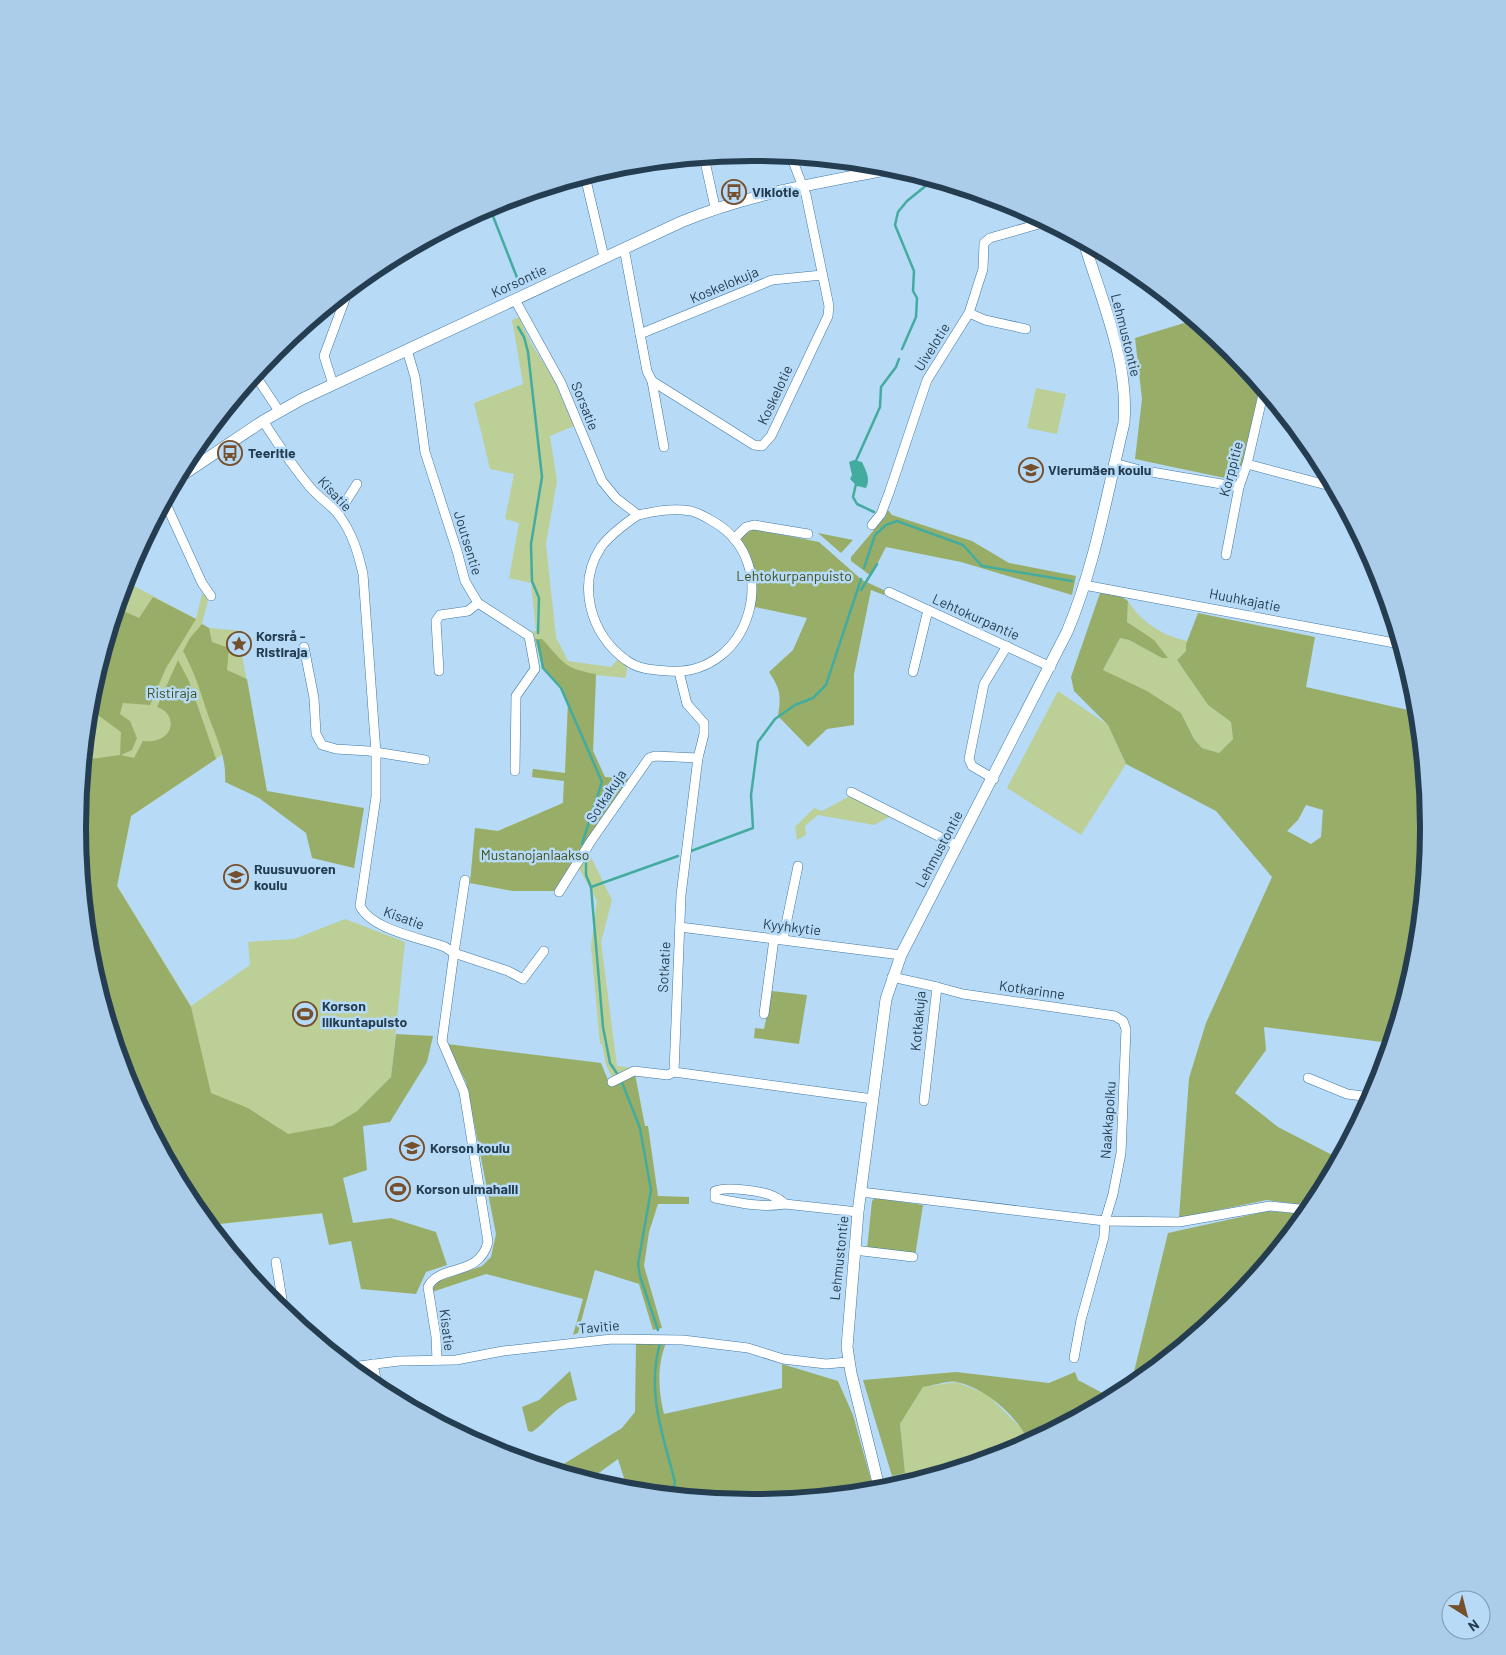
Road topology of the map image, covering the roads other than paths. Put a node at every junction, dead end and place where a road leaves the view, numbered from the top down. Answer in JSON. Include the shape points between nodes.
{"nodes":[{"id":1,"x":705,"y":162,"type":"edge"},
{"id":2,"x":793,"y":162,"type":"edge"},
{"id":3,"x":873,"y":172,"type":"edge"},
{"id":4,"x":586,"y":182,"type":"edge"},
{"id":5,"x":802,"y":185,"type":"junction"},
{"id":6,"x":716,"y":207,"type":"junction"},
{"id":7,"x":1036,"y":225,"type":"edge"},
{"id":8,"x":624,"y":248,"type":"junction"},
{"id":9,"x":1087,"y":250,"type":"edge"},
{"id":10,"x":604,"y":257,"type":"junction"},
{"id":11,"x":822,"y":275,"type":"junction"},
{"id":12,"x":515,"y":300,"type":"junction"},
{"id":13,"x":344,"y":302,"type":"edge"},
{"id":14,"x":969,"y":313,"type":"junction"},
{"id":15,"x":1026,"y":329,"type":"dead end"},
{"id":16,"x":640,"y":334,"type":"junction"},
{"id":17,"x":407,"y":350,"type":"junction"},
{"id":18,"x":259,"y":381,"type":"edge"},
{"id":19,"x":652,"y":381,"type":"junction"},
{"id":20,"x":333,"y":384,"type":"junction"},
{"id":21,"x":1262,"y":398,"type":"edge"},
{"id":22,"x":279,"y":411,"type":"junction"},
{"id":23,"x":263,"y":421,"type":"junction"},
{"id":24,"x":664,"y":447,"type":"dead end"},
{"id":25,"x":1114,"y":462,"type":"junction"},
{"id":26,"x":1247,"y":464,"type":"junction"},
{"id":27,"x":192,"y":469,"type":"edge"},
{"id":28,"x":357,"y":484,"type":"dead end"},
{"id":29,"x":1325,"y":485,"type":"edge"},
{"id":30,"x":1239,"y":487,"type":"junction"},
{"id":31,"x":168,"y":509,"type":"edge"},
{"id":32,"x":338,"y":514,"type":"junction"},
{"id":33,"x":638,"y":515,"type":"junction"},
{"id":34,"x":872,"y":525,"type":"dead end"},
{"id":35,"x":808,"y":534,"type":"dead end"},
{"id":36,"x":734,"y":539,"type":"junction"},
{"id":37,"x":1226,"y":555,"type":"dead end"},
{"id":38,"x":1084,"y":585,"type":"junction"},
{"id":39,"x":889,"y":592,"type":"dead end"},
{"id":40,"x":211,"y":596,"type":"dead end"},
{"id":41,"x":478,"y":603,"type":"junction"},
{"id":42,"x":928,"y":610,"type":"junction"},
{"id":43,"x":1393,"y":643,"type":"edge"},
{"id":44,"x":1007,"y":646,"type":"junction"},
{"id":45,"x":304,"y":647,"type":"dead end"},
{"id":46,"x":1051,"y":667,"type":"junction"},
{"id":47,"x":439,"y":671,"type":"dead end"},
{"id":48,"x":679,"y":672,"type":"junction"},
{"id":49,"x":913,"y":672,"type":"dead end"},
{"id":50,"x":376,"y":753,"type":"junction"},
{"id":51,"x":698,"y":758,"type":"junction"},
{"id":52,"x":425,"y":760,"type":"dead end"},
{"id":53,"x":515,"y":771,"type":"dead end"},
{"id":54,"x":994,"y":779,"type":"junction"},
{"id":55,"x":851,"y":792,"type":"dead end"},
{"id":56,"x":958,"y":846,"type":"junction"},
{"id":57,"x":798,"y":866,"type":"dead end"},
{"id":58,"x":465,"y":880,"type":"dead end"},
{"id":59,"x":560,"y":892,"type":"dead end"},
{"id":60,"x":680,"y":927,"type":"junction"},
{"id":61,"x":779,"y":939,"type":"junction"},
{"id":62,"x":544,"y":950,"type":"dead end"},
{"id":63,"x":454,"y":953,"type":"junction"},
{"id":64,"x":901,"y":955,"type":"junction"},
{"id":65,"x":892,"y":977,"type":"junction"},
{"id":66,"x":937,"y":987,"type":"junction"},
{"id":67,"x":764,"y":1014,"type":"dead end"},
{"id":68,"x":1123,"y":1021,"type":"joint"},
{"id":69,"x":674,"y":1072,"type":"junction"},
{"id":70,"x":1308,"y":1078,"type":"dead end"},
{"id":71,"x":612,"y":1082,"type":"dead end"},
{"id":72,"x":1363,"y":1097,"type":"edge"},
{"id":73,"x":873,"y":1098,"type":"junction"},
{"id":74,"x":924,"y":1101,"type":"dead end"},
{"id":75,"x":862,"y":1192,"type":"junction"},
{"id":76,"x":785,"y":1204,"type":"junction"},
{"id":77,"x":1299,"y":1209,"type":"edge"},
{"id":78,"x":858,"y":1212,"type":"junction"},
{"id":79,"x":1105,"y":1221,"type":"junction"},
{"id":80,"x":854,"y":1250,"type":"junction"},
{"id":81,"x":913,"y":1257,"type":"dead end"},
{"id":82,"x":276,"y":1262,"type":"dead end"},
{"id":83,"x":282,"y":1299,"type":"edge"},
{"id":84,"x":1074,"y":1358,"type":"dead end"},
{"id":85,"x":437,"y":1360,"type":"junction"},
{"id":86,"x":848,"y":1362,"type":"junction"},
{"id":87,"x":373,"y":1364,"type":"junction"},
{"id":88,"x":360,"y":1366,"type":"edge"},
{"id":89,"x":376,"y":1377,"type":"edge"},
{"id":90,"x":878,"y":1482,"type":"edge"}],
"edges":[{"from":1,"to":6,"type":"street"},
{"from":2,"to":5,"type":"street"},
{"from":3,"to":5,"type":"main road","name":"Korsontie"},
{"from":4,"to":10,"type":"street"},
{"from":5,"to":6,"type":"main road","name":"Korsontie"},
{"from":5,"to":11,"type":"street","name":"Koskelotie"},
{"from":6,"to":8,"type":"main road","name":"Korsontie"},
{"from":7,"to":14,"type":"street","name":"Uivelotie","via":[[990,238],[984,243],[983,269]]},
{"from":8,"to":10,"type":"main road","name":"Korsontie"},
{"from":8,"to":16,"type":"street"},
{"from":9,"to":25,"type":"main road","name":"Lehmustontie","via":[[1123,370],[1124,416]]},
{"from":10,"to":12,"type":"main road","name":"Korsontie"},
{"from":11,"to":16,"type":"street","name":"Koskelokuja","via":[[772,280]]},
{"from":11,"to":19,"type":"street","name":"Koskelotie","via":[[828,306],[825,326],[771,436],[762,446],[754,446]]},
{"from":12,"to":17,"type":"main road","name":"Korsontie"},
{"from":12,"to":33,"type":"street","name":"Sorsatie","via":[[561,383],[602,481],[616,498]]},
{"from":13,"to":20,"type":"street","via":[[324,356]]},
{"from":14,"to":15,"type":"street"},
{"from":14,"to":34,"type":"street","name":"Uivelotie","via":[[927,380],[883,507]]},
{"from":16,"to":19,"type":"street"},
{"from":17,"to":20,"type":"main road","name":"Korsontie"},
{"from":17,"to":41,"type":"street","name":"Joutsentie","via":[[415,377],[429,468],[464,581]]},
{"from":18,"to":22,"type":"street"},
{"from":19,"to":24,"type":"street"},
{"from":20,"to":22,"type":"main road","name":"Korsontie"},
{"from":21,"to":26,"type":"street","name":"Korppitie"},
{"from":22,"to":23,"type":"main road","name":"Korsontie"},
{"from":23,"to":27,"type":"main road","name":"Korsontie"},
{"from":23,"to":32,"type":"street","name":"Kisatie","via":[[298,473]]},
{"from":25,"to":30,"type":"street","via":[[1140,470]]},
{"from":25,"to":38,"type":"main road","name":"Lehmustontie"},
{"from":26,"to":29,"type":"street"},
{"from":26,"to":30,"type":"street","name":"Korppitie"},
{"from":28,"to":32,"type":"street"},
{"from":30,"to":37,"type":"street","name":"Korppitie"},
{"from":31,"to":40,"type":"street"},
{"from":32,"to":50,"type":"street","name":"Kisatie","via":[[352,535],[363,574]]},
{"from":33,"to":36,"type":"street","via":[[660,510],[692,511],[722,527]]},
{"from":33,"to":48,"type":"street","via":[[596,555],[589,591],[594,624],[628,662],[648,670]]},
{"from":35,"to":36,"type":"street","via":[[754,525],[746,527]]},
{"from":36,"to":48,"type":"street","via":[[751,574],[753,596],[750,615],[730,647],[699,667]]},
{"from":38,"to":43,"type":"street","name":"Huuhkajatie"},
{"from":38,"to":46,"type":"main road","name":"Lehmustontie"},
{"from":39,"to":42,"type":"street","name":"Lehtokurpantie"},
{"from":41,"to":47,"type":"street","via":[[468,611],[440,615],[436,621]]},
{"from":41,"to":53,"type":"street","name":"Joutsentie","via":[[526,633],[531,642],[535,669],[516,696]]},
{"from":42,"to":44,"type":"street","name":"Lehtokurpantie"},
{"from":42,"to":49,"type":"street"},
{"from":44,"to":46,"type":"street","name":"Lehtokurpantie"},
{"from":44,"to":54,"type":"street","via":[[984,684],[969,759],[972,766]]},
{"from":45,"to":50,"type":"street","via":[[318,741],[336,749]]},
{"from":46,"to":54,"type":"main road","name":"Lehmustontie"},
{"from":48,"to":51,"type":"street","name":"Sotkatie","via":[[687,704],[704,723]]},
{"from":50,"to":52,"type":"street"},
{"from":50,"to":63,"type":"street","name":"Kisatie","via":[[375,812],[360,906],[368,918],[379,924]]},
{"from":51,"to":59,"type":"street","name":"Sotkakuja","via":[[649,758]]},
{"from":51,"to":60,"type":"street","name":"Sotkatie","via":[[685,846]]},
{"from":54,"to":56,"type":"main road","name":"Lehmustontie"},
{"from":55,"to":56,"type":"street"},
{"from":56,"to":64,"type":"main road","name":"Lehmustontie"},
{"from":57,"to":61,"type":"street"},
{"from":58,"to":63,"type":"street"},
{"from":60,"to":61,"type":"street","name":"Kyyhkytie"},
{"from":60,"to":69,"type":"street","name":"Sotkatie"},
{"from":61,"to":64,"type":"street","name":"Kyyhkytie"},
{"from":61,"to":67,"type":"street"},
{"from":62,"to":63,"type":"street","via":[[523,979]]},
{"from":63,"to":85,"type":"street","name":"Kisatie","via":[[442,1041],[464,1092],[488,1242],[474,1264],[437,1278],[428,1287]]},
{"from":64,"to":65,"type":"main road","name":"Lehmustontie"},
{"from":65,"to":66,"type":"street","name":"Kotkakuja"},
{"from":65,"to":73,"type":"main road","name":"Lehmustontie","via":[[886,999]]},
{"from":66,"to":68,"type":"street","name":"Kotkarinne","via":[[963,994],[1115,1016]]},
{"from":66,"to":74,"type":"street","name":"Kotkakuja"},
{"from":68,"to":79,"type":"street","name":"Naakkapolku","via":[[1126,1029],[1121,1153]]},
{"from":69,"to":71,"type":"street","via":[[668,1075],[634,1071]]},
{"from":69,"to":73,"type":"street"},
{"from":70,"to":72,"type":"street","via":[[1347,1094]]},
{"from":73,"to":75,"type":"main road","name":"Lehmustontie"},
{"from":75,"to":78,"type":"main road","name":"Lehmustontie"},
{"from":75,"to":79,"type":"street"},
{"from":76,"to":76,"type":"street","via":[[766,1194],[722,1188],[715,1191],[716,1198],[730,1201],[759,1206]]},
{"from":76,"to":78,"type":"street"},
{"from":77,"to":79,"type":"street","via":[[1270,1206],[1163,1223]]},
{"from":78,"to":80,"type":"main road","name":"Lehmustontie"},
{"from":79,"to":84,"type":"street","name":"Naakkapolku","via":[[1104,1237]]},
{"from":80,"to":81,"type":"street"},
{"from":80,"to":86,"type":"main road","name":"Lehmustontie","via":[[846,1347]]},
{"from":82,"to":83,"type":"street"},
{"from":85,"to":86,"type":"street","name":"Tavitie","via":[[612,1339],[682,1340],[748,1348],[783,1359],[826,1364]]},
{"from":85,"to":87,"type":"street","name":"Tavitie"},
{"from":86,"to":90,"type":"main road","name":"Lehmustontie"},
{"from":87,"to":88,"type":"street","name":"Tavitie"},
{"from":87,"to":89,"type":"street"}]}
